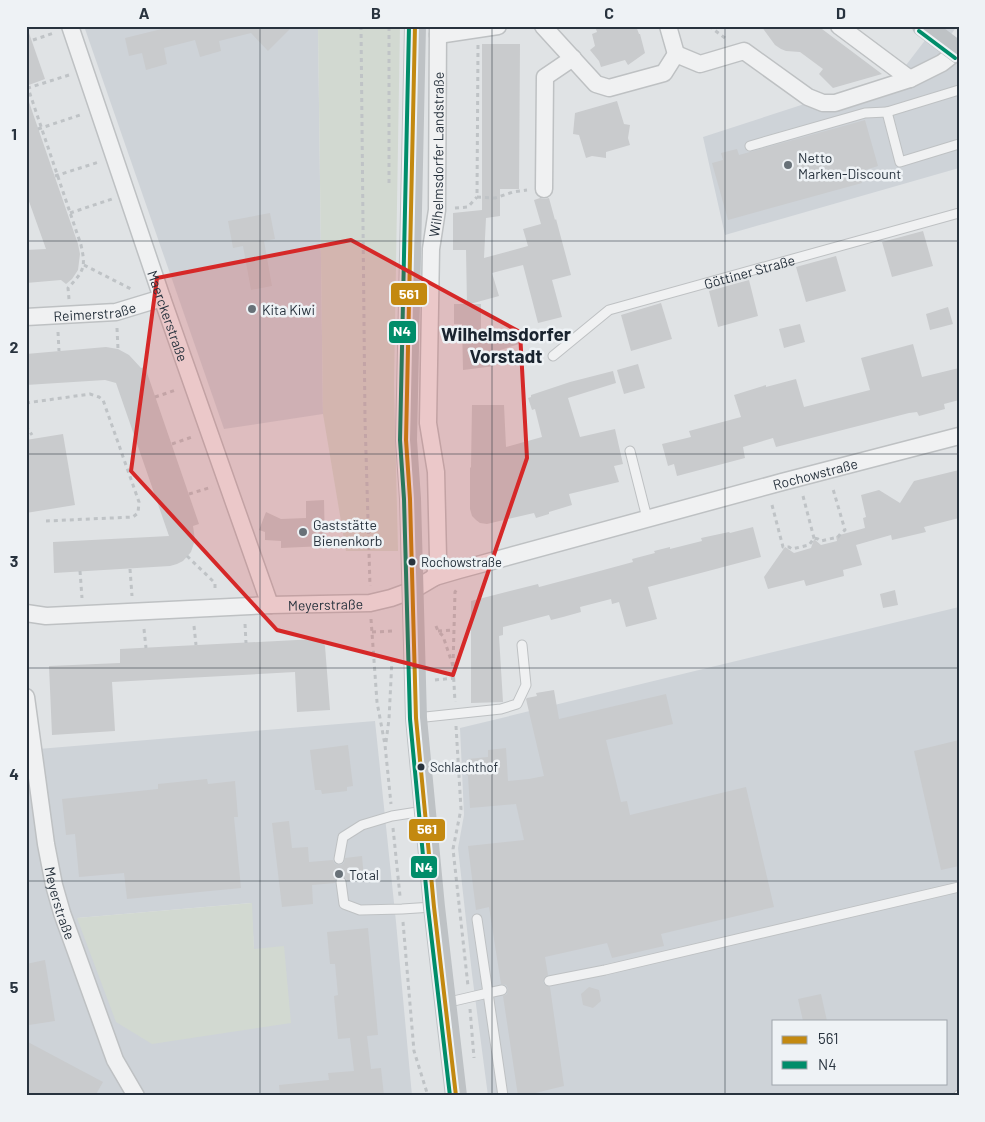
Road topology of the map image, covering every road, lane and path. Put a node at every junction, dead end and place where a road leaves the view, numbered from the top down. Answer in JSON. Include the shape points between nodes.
{"nodes":[{"id":1,"x":361,"y":26,"type":"edge"},
{"id":2,"x":498,"y":26,"type":"edge"},
{"id":3,"x":544,"y":26,"type":"edge"},
{"id":4,"x":668,"y":26,"type":"edge"},
{"id":5,"x":839,"y":26,"type":"edge"},
{"id":6,"x":923,"y":26,"type":"edge"},
{"id":7,"x":70,"y":27,"type":"edge"},
{"id":8,"x":478,"y":29,"type":"junction"},
{"id":9,"x":438,"y":31,"type":"edge"},
{"id":10,"x":415,"y":37,"type":"edge"},
{"id":11,"x":33,"y":40,"type":"dead end"},
{"id":12,"x":958,"y":52,"type":"edge"},
{"id":13,"x":676,"y":54,"type":"junction"},
{"id":14,"x":573,"y":58,"type":"junction"},
{"id":15,"x":437,"y":60,"type":"junction"},
{"id":16,"x":85,"y":69,"type":"junction"},
{"id":17,"x":910,"y":79,"type":"junction"},
{"id":18,"x":959,"y":90,"type":"edge"},
{"id":19,"x":28,"y":95,"type":"edge"},
{"id":20,"x":98,"y":109,"type":"junction"},
{"id":21,"x":886,"y":112,"type":"junction"},
{"id":22,"x":40,"y":129,"type":"junction"},
{"id":23,"x":959,"y":144,"type":"edge"},
{"id":24,"x":750,"y":146,"type":"dead end"},
{"id":25,"x":114,"y":157,"type":"junction"},
{"id":26,"x":56,"y":176,"type":"junction"},
{"id":27,"x":544,"y":189,"type":"joint"},
{"id":28,"x":127,"y":194,"type":"junction"},
{"id":29,"x":477,"y":197,"type":"junction"},
{"id":30,"x":436,"y":210,"type":"junction"},
{"id":31,"x":959,"y":213,"type":"edge"},
{"id":32,"x":70,"y":216,"type":"junction"},
{"id":33,"x":410,"y":243,"type":"junction"},
{"id":34,"x":431,"y":249,"type":"junction"},
{"id":35,"x":84,"y":265,"type":"junction"},
{"id":36,"x":162,"y":298,"type":"junction"},
{"id":37,"x":137,"y":306,"type":"junction"},
{"id":38,"x":70,"y":315,"type":"junction"},
{"id":39,"x":26,"y":317,"type":"edge"},
{"id":40,"x":553,"y":356,"type":"dead end"},
{"id":41,"x":192,"y":384,"type":"junction"},
{"id":42,"x":155,"y":397,"type":"dead end"},
{"id":43,"x":26,"y":403,"type":"edge"},
{"id":44,"x":26,"y":426,"type":"edge"},
{"id":45,"x":209,"y":432,"type":"junction"},
{"id":46,"x":32,"y":435,"type":"dead end"},
{"id":47,"x":959,"y":436,"type":"edge"},
{"id":48,"x":172,"y":444,"type":"dead end"},
{"id":49,"x":630,"y":451,"type":"dead end"},
{"id":50,"x":226,"y":482,"type":"junction"},
{"id":51,"x":826,"y":490,"type":"dead end"},
{"id":52,"x":189,"y":494,"type":"dead end"},
{"id":53,"x":810,"y":494,"type":"dead end"},
{"id":54,"x":803,"y":496,"type":"junction"},
{"id":55,"x":795,"y":498,"type":"dead end"},
{"id":56,"x":780,"y":502,"type":"dead end"},
{"id":57,"x":772,"y":505,"type":"junction"},
{"id":58,"x":765,"y":506,"type":"dead end"},
{"id":59,"x":647,"y":518,"type":"junction"},
{"id":60,"x":46,"y":521,"type":"dead end"},
{"id":61,"x":815,"y":540,"type":"junction"},
{"id":62,"x":187,"y":556,"type":"dead end"},
{"id":63,"x":130,"y":569,"type":"dead end"},
{"id":64,"x":80,"y":571,"type":"dead end"},
{"id":65,"x":435,"y":577,"type":"junction"},
{"id":66,"x":458,"y":586,"type":"dead end"},
{"id":67,"x":413,"y":590,"type":"junction"},
{"id":68,"x":370,"y":603,"type":"junction"},
{"id":69,"x":270,"y":605,"type":"junction"},
{"id":70,"x":216,"y":608,"type":"junction"},
{"id":71,"x":133,"y":612,"type":"junction"},
{"id":72,"x":26,"y":613,"type":"edge"},
{"id":73,"x":82,"y":614,"type":"junction"},
{"id":74,"x":435,"y":624,"type":"dead end"},
{"id":75,"x":522,"y":645,"type":"dead end"},
{"id":76,"x":454,"y":666,"type":"junction"},
{"id":77,"x":454,"y":678,"type":"junction"},
{"id":78,"x":429,"y":681,"type":"dead end"},
{"id":79,"x":26,"y":698,"type":"edge"},
{"id":80,"x":456,"y":713,"type":"junction"},
{"id":81,"x":416,"y":718,"type":"junction"},
{"id":82,"x":390,"y":719,"type":"dead end"},
{"id":83,"x":393,"y":725,"type":"dead end"},
{"id":84,"x":385,"y":745,"type":"dead end"},
{"id":85,"x":424,"y":811,"type":"junction"},
{"id":86,"x":339,"y":859,"type":"dead end"},
{"id":87,"x":341,"y":882,"type":"dead end"},
{"id":88,"x":959,"y":886,"type":"edge"},
{"id":89,"x":434,"y":907,"type":"junction"},
{"id":90,"x":477,"y":920,"type":"dead end"},
{"id":91,"x":549,"y":981,"type":"dead end"},
{"id":92,"x":502,"y":990,"type":"dead end"},
{"id":93,"x":488,"y":993,"type":"junction"},
{"id":94,"x":469,"y":998,"type":"junction"},
{"id":95,"x":445,"y":1003,"type":"junction"},
{"id":96,"x":475,"y":1066,"type":"dead end"},
{"id":97,"x":136,"y":1096,"type":"edge"},
{"id":98,"x":456,"y":1096,"type":"edge"},
{"id":99,"x":503,"y":1096,"type":"edge"}],
"edges":[{"from":1,"to":68,"type":"path"},
{"from":2,"to":8,"type":"street","name":"Wilhelmsdorfer Landstraße"},
{"from":3,"to":14,"type":"street"},
{"from":4,"to":13,"type":"street"},
{"from":5,"to":17,"type":"street"},
{"from":6,"to":12,"type":"main road"},
{"from":7,"to":11,"type":"path"},
{"from":7,"to":16,"type":"street","name":"Maerckerstraße"},
{"from":8,"to":9,"type":"street","name":"Wilhelmsdorfer Landstraße"},
{"from":8,"to":29,"type":"path"},
{"from":9,"to":15,"type":"street","name":"Wilhelmsdorfer Landstraße"},
{"from":10,"to":15,"type":"street","name":"Wilhelmsdorfer Landstraße"},
{"from":10,"to":33,"type":"main road","name":"Wilhelmsdorfer Landstraße"},
{"from":12,"to":17,"type":"street","via":[[942,64]]},
{"from":13,"to":14,"type":"street","via":[[664,73],[609,88],[596,84]]},
{"from":13,"to":17,"type":"street","via":[[700,64],[744,51],[808,97],[823,103]]},
{"from":14,"to":27,"type":"street","via":[[545,77]]},
{"from":15,"to":30,"type":"street","name":"Wilhelmsdorfer Landstraße"},
{"from":16,"to":19,"type":"path","via":[[28,88]]},
{"from":16,"to":20,"type":"street","name":"Maerckerstraße"},
{"from":18,"to":21,"type":"lane"},
{"from":19,"to":22,"type":"path"},
{"from":20,"to":22,"type":"path"},
{"from":20,"to":25,"type":"street","name":"Maerckerstraße"},
{"from":21,"to":23,"type":"lane","via":[[900,162]]},
{"from":21,"to":24,"type":"lane","via":[[865,113]]},
{"from":22,"to":26,"type":"path"},
{"from":25,"to":26,"type":"path"},
{"from":25,"to":28,"type":"street","name":"Maerckerstraße"},
{"from":26,"to":32,"type":"path"},
{"from":27,"to":29,"type":"path","via":[[513,192],[495,198]]},
{"from":28,"to":32,"type":"path"},
{"from":28,"to":36,"type":"street","name":"Maerckerstraße"},
{"from":29,"to":30,"type":"path","via":[[468,207]]},
{"from":30,"to":34,"type":"street","name":"Wilhelmsdorfer Landstraße"},
{"from":31,"to":40,"type":"lane","name":"Göttiner Straße","via":[[609,310]]},
{"from":32,"to":35,"type":"path","via":[[81,245]]},
{"from":33,"to":34,"type":"street","name":"Wilhelmsdorfer Landstraße"},
{"from":33,"to":67,"type":"main road","name":"Wilhelmsdorfer Landstraße","via":[[406,440]]},
{"from":34,"to":65,"type":"street","name":"Wilhelmsdorfer Landstraße","via":[[428,423],[436,472],[438,557]]},
{"from":35,"to":37,"type":"path","via":[[131,289]]},
{"from":35,"to":38,"type":"path","via":[[68,288]]},
{"from":36,"to":37,"type":"street","name":"Reimerstraße"},
{"from":36,"to":41,"type":"street","name":"Maerckerstraße"},
{"from":37,"to":38,"type":"street","name":"Reimerstraße","via":[[116,312]]},
{"from":38,"to":39,"type":"street","name":"Reimerstraße"},
{"from":41,"to":42,"type":"path"},
{"from":41,"to":45,"type":"street","name":"Maerckerstraße"},
{"from":43,"to":60,"type":"path","via":[[90,394],[103,400],[139,502],[138,512],[133,517]]},
{"from":44,"to":46,"type":"path"},
{"from":45,"to":48,"type":"path"},
{"from":45,"to":50,"type":"street","name":"Maerckerstraße"},
{"from":47,"to":59,"type":"street","name":"Rochowstraße"},
{"from":49,"to":59,"type":"lane"},
{"from":50,"to":52,"type":"path"},
{"from":50,"to":69,"type":"street","name":"Maerckerstraße"},
{"from":51,"to":61,"type":"path","via":[[833,488],[845,530],[838,537]]},
{"from":53,"to":54,"type":"path"},
{"from":54,"to":55,"type":"path"},
{"from":54,"to":61,"type":"path"},
{"from":56,"to":57,"type":"path"},
{"from":57,"to":58,"type":"path"},
{"from":57,"to":61,"type":"path","via":[[783,547],[792,549]]},
{"from":59,"to":65,"type":"street","name":"Rochowstraße"},
{"from":62,"to":70,"type":"path","via":[[215,583]]},
{"from":63,"to":71,"type":"path"},
{"from":64,"to":73,"type":"path"},
{"from":65,"to":67,"type":"street","name":"Rochowstraße"},
{"from":66,"to":76,"type":"path","via":[[455,592]]},
{"from":67,"to":68,"type":"street","name":"Meyerstraße"},
{"from":67,"to":81,"type":"main road","name":"Wilhelmsdorfer Landstraße"},
{"from":68,"to":69,"type":"street","name":"Meyerstraße"},
{"from":68,"to":84,"type":"path","via":[[377,702]]},
{"from":69,"to":70,"type":"street","name":"Meyerstraße"},
{"from":70,"to":71,"type":"street","name":"Meyerstraße"},
{"from":71,"to":73,"type":"street","name":"Meyerstraße"},
{"from":72,"to":73,"type":"street","name":"Meyerstraße","via":[[46,616]]},
{"from":74,"to":76,"type":"path"},
{"from":75,"to":80,"type":"lane","via":[[526,685],[516,704]]},
{"from":76,"to":77,"type":"path"},
{"from":77,"to":78,"type":"path"},
{"from":77,"to":80,"type":"path"},
{"from":79,"to":97,"type":"street","name":"Meyerstraße","via":[[54,885],[115,1060]]},
{"from":80,"to":81,"type":"lane"},
{"from":80,"to":94,"type":"path","via":[[461,809],[453,849]]},
{"from":81,"to":85,"type":"main road","name":"Wilhelmsdorfer Landstraße"},
{"from":82,"to":83,"type":"path"},
{"from":85,"to":86,"type":"lane","via":[[362,825],[342,837]]},
{"from":85,"to":89,"type":"main road","name":"Wilhelmsdorfer Landstraße"},
{"from":87,"to":89,"type":"lane","via":[[344,904],[360,910]]},
{"from":88,"to":91,"type":"lane"},
{"from":89,"to":95,"type":"main road","name":"Wilhelmsdorfer Landstraße"},
{"from":90,"to":93,"type":"lane"},
{"from":92,"to":93,"type":"lane"},
{"from":93,"to":94,"type":"lane"},
{"from":93,"to":99,"type":"lane"},
{"from":94,"to":95,"type":"lane"},
{"from":94,"to":96,"type":"path"},
{"from":95,"to":98,"type":"main road","name":"Wilhelmsdorfer Landstraße"}]}
